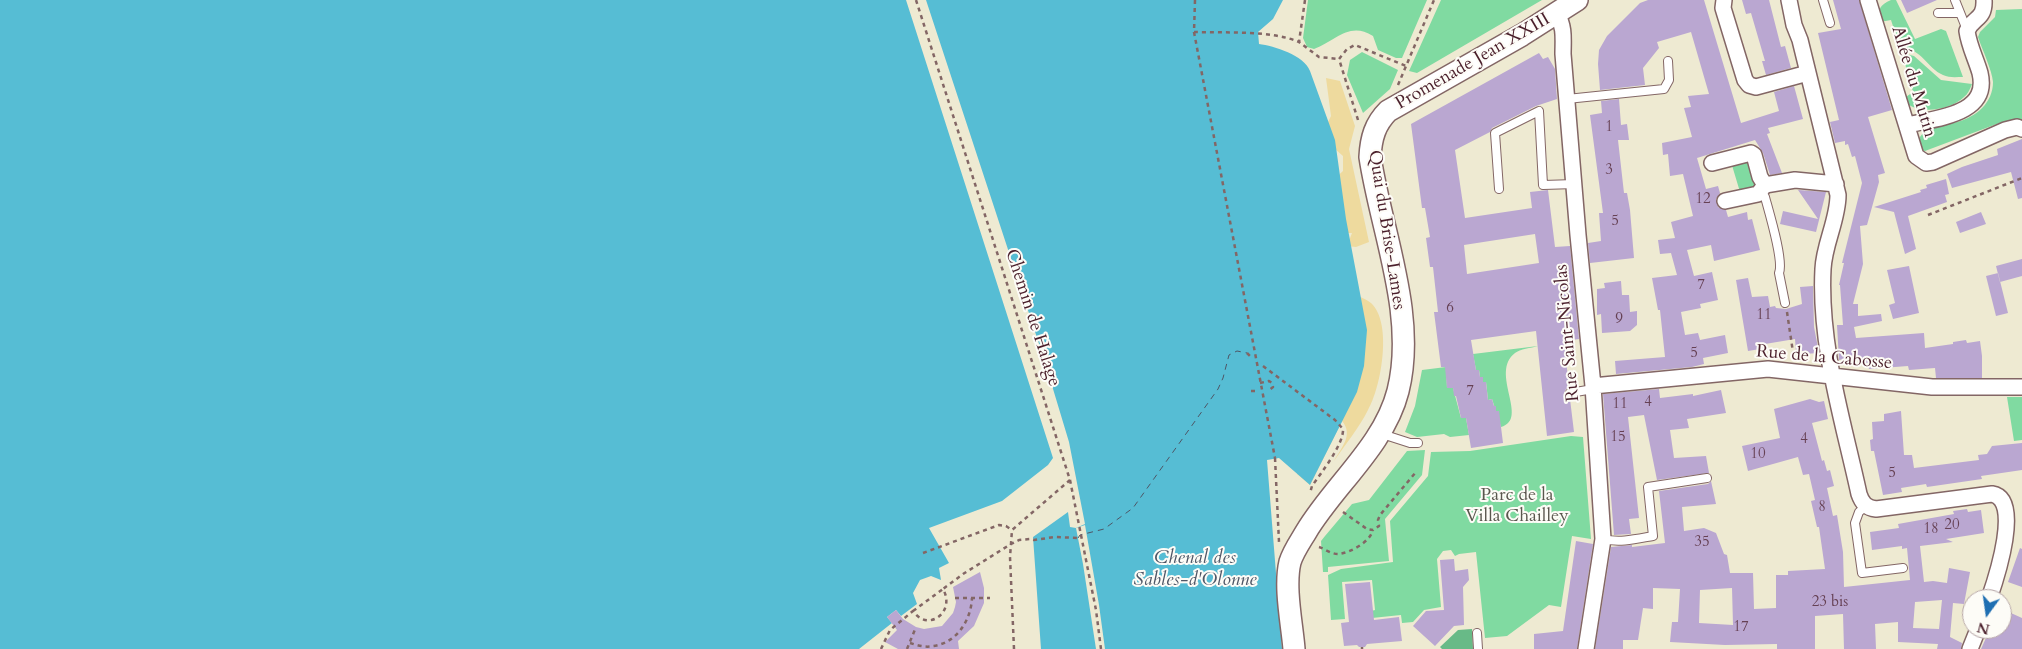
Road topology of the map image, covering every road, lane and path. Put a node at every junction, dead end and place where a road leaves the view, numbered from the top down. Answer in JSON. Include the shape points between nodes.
{"nodes":[{"id":1,"x":916,"y":0,"type":"edge"},
{"id":2,"x":1195,"y":0,"type":"edge"},
{"id":3,"x":1305,"y":0,"type":"edge"},
{"id":4,"x":1434,"y":0,"type":"edge"},
{"id":5,"x":1578,"y":0,"type":"edge"},
{"id":6,"x":1724,"y":0,"type":"edge"},
{"id":7,"x":1789,"y":0,"type":"edge"},
{"id":8,"x":1823,"y":0,"type":"edge"},
{"id":9,"x":1868,"y":0,"type":"edge"},
{"id":10,"x":1955,"y":0,"type":"edge"},
{"id":11,"x":1984,"y":0,"type":"edge"},
{"id":12,"x":1938,"y":13,"type":"dead end"},
{"id":13,"x":1557,"y":14,"type":"junction"},
{"id":14,"x":1960,"y":14,"type":"junction"},
{"id":15,"x":1830,"y":23,"type":"dead end"},
{"id":16,"x":1968,"y":31,"type":"junction"},
{"id":17,"x":1194,"y":32,"type":"junction"},
{"id":18,"x":1299,"y":42,"type":"junction"},
{"id":19,"x":1339,"y":59,"type":"junction"},
{"id":20,"x":1668,"y":61,"type":"dead end"},
{"id":21,"x":1406,"y":66,"type":"junction"},
{"id":22,"x":1808,"y":73,"type":"junction"},
{"id":23,"x":1396,"y":89,"type":"dead end"},
{"id":24,"x":1567,"y":99,"type":"junction"},
{"id":25,"x":1358,"y":120,"type":"dead end"},
{"id":26,"x":1907,"y":125,"type":"junction"},
{"id":27,"x":2019,"y":128,"type":"edge"},
{"id":28,"x":1372,"y":136,"type":"joint"},
{"id":29,"x":1712,"y":163,"type":"dead end"},
{"id":30,"x":2022,"y":178,"type":"edge"},
{"id":31,"x":1574,"y":184,"type":"junction"},
{"id":32,"x":1836,"y":184,"type":"junction"},
{"id":33,"x":1763,"y":188,"type":"junction"},
{"id":34,"x":1499,"y":189,"type":"dead end"},
{"id":35,"x":1725,"y":201,"type":"dead end"},
{"id":36,"x":1928,"y":215,"type":"dead end"},
{"id":37,"x":1785,"y":303,"type":"joint"},
{"id":38,"x":1247,"y":353,"type":"dead end"},
{"id":39,"x":1252,"y":357,"type":"dead end"},
{"id":40,"x":1794,"y":363,"type":"dead end"},
{"id":41,"x":1263,"y":366,"type":"dead end"},
{"id":42,"x":1831,"y":375,"type":"junction"},
{"id":43,"x":1260,"y":382,"type":"junction"},
{"id":44,"x":1593,"y":387,"type":"junction"},
{"id":45,"x":2022,"y":387,"type":"edge"},
{"id":46,"x":1252,"y":391,"type":"dead end"},
{"id":47,"x":1258,"y":391,"type":"dead end"},
{"id":48,"x":1268,"y":391,"type":"dead end"},
{"id":49,"x":1570,"y":393,"type":"dead end"},
{"id":50,"x":1380,"y":434,"type":"junction"},
{"id":51,"x":1418,"y":443,"type":"dead end"},
{"id":52,"x":1416,"y":472,"type":"dead end"},
{"id":53,"x":1707,"y":478,"type":"dead end"},
{"id":54,"x":1070,"y":480,"type":"junction"},
{"id":55,"x":1310,"y":495,"type":"dead end"},
{"id":56,"x":1866,"y":506,"type":"junction"},
{"id":57,"x":1342,"y":512,"type":"dead end"},
{"id":58,"x":1012,"y":530,"type":"junction"},
{"id":59,"x":1373,"y":530,"type":"junction"},
{"id":60,"x":1078,"y":538,"type":"dead end"},
{"id":61,"x":1602,"y":539,"type":"junction"},
{"id":62,"x":1011,"y":544,"type":"junction"},
{"id":63,"x":1319,"y":547,"type":"dead end"},
{"id":64,"x":1279,"y":548,"type":"dead end"},
{"id":65,"x":923,"y":553,"type":"dead end"},
{"id":66,"x":1903,"y":568,"type":"dead end"},
{"id":67,"x":943,"y":589,"type":"junction"},
{"id":68,"x":1993,"y":589,"type":"edge"},
{"id":69,"x":955,"y":598,"type":"dead end"},
{"id":70,"x":972,"y":598,"type":"junction"},
{"id":71,"x":990,"y":598,"type":"dead end"},
{"id":72,"x":913,"y":612,"type":"junction"},
{"id":73,"x":916,"y":627,"type":"dead end"},
{"id":74,"x":1477,"y":633,"type":"dead end"},
{"id":75,"x":910,"y":643,"type":"junction"},
{"id":76,"x":880,"y":649,"type":"edge"},
{"id":77,"x":907,"y":649,"type":"edge"},
{"id":78,"x":1014,"y":649,"type":"edge"},
{"id":79,"x":1101,"y":649,"type":"edge"},
{"id":80,"x":1294,"y":649,"type":"edge"},
{"id":81,"x":1478,"y":649,"type":"edge"},
{"id":82,"x":1586,"y":649,"type":"edge"}],
"edges":[{"from":1,"to":54,"type":"path","name":"Chemin de Halage"},
{"from":2,"to":17,"type":"path"},
{"from":3,"to":18,"type":"path"},
{"from":4,"to":21,"type":"path"},
{"from":5,"to":13,"type":"street","name":"Promenade Jean XXIII"},
{"from":6,"to":22,"type":"street","via":[[1723,8],[1749,84],[1756,86]]},
{"from":7,"to":22,"type":"street"},
{"from":8,"to":15,"type":"lane"},
{"from":9,"to":26,"type":"street","name":"Allée du Mutin"},
{"from":10,"to":14,"type":"lane"},
{"from":11,"to":16,"type":"street","via":[[1982,14]]},
{"from":12,"to":14,"type":"lane"},
{"from":13,"to":24,"type":"street","name":"Rue Saint-Nicolas","via":[[1562,22]]},
{"from":13,"to":28,"type":"street","name":"Promenade Jean XXIII","via":[[1388,111]]},
{"from":14,"to":16,"type":"lane"},
{"from":16,"to":26,"type":"street","via":[[1980,74],[1978,96],[1971,106],[1955,114]]},
{"from":17,"to":18,"type":"path","via":[[1260,34]]},
{"from":17,"to":43,"type":"path","bridge":true},
{"from":18,"to":19,"type":"path","via":[[1319,57]]},
{"from":19,"to":21,"type":"path","via":[[1355,45]]},
{"from":19,"to":25,"type":"path"},
{"from":20,"to":24,"type":"lane","via":[[1669,80],[1664,89]]},
{"from":21,"to":23,"type":"path"},
{"from":22,"to":32,"type":"street"},
{"from":24,"to":31,"type":"street","name":"Rue Saint-Nicolas"},
{"from":26,"to":27,"type":"street","name":"Allée du Mutin","via":[[1916,156],[1926,163],[2005,130]]},
{"from":28,"to":50,"type":"street","name":"Quai du Brise-Lames","via":[[1372,168],[1395,270],[1404,343],[1398,392]]},
{"from":29,"to":33,"type":"street","via":[[1751,153]]},
{"from":30,"to":36,"type":"path"},
{"from":31,"to":34,"type":"lane","via":[[1543,185],[1539,110],[1495,133]]},
{"from":31,"to":44,"type":"street","name":"Rue Saint-Nicolas"},
{"from":32,"to":33,"type":"street","via":[[1795,180]]},
{"from":32,"to":42,"type":"street","via":[[1838,208],[1823,267]]},
{"from":33,"to":35,"type":"street"},
{"from":33,"to":37,"type":"lane"},
{"from":37,"to":40,"type":"path"},
{"from":38,"to":39,"type":"path"},
{"from":41,"to":55,"type":"path","via":[[1343,428],[1338,445],[1312,486]]},
{"from":42,"to":44,"type":"street","name":"Rue de la Cabosse","via":[[1768,369]]},
{"from":42,"to":45,"type":"street","name":"Rue de la Cabosse","via":[[1932,387]]},
{"from":42,"to":56,"type":"street","via":[[1859,494]]},
{"from":43,"to":48,"type":"path","via":[[1272,383],[1273,387]]},
{"from":43,"to":64,"type":"path","bridge":true,"via":[[1275,458]]},
{"from":44,"to":49,"type":"lane"},
{"from":44,"to":61,"type":"street","name":"Rue Saint-Nicolas"},
{"from":46,"to":47,"type":"path"},
{"from":50,"to":51,"type":"lane"},
{"from":50,"to":80,"type":"street","name":"Quai du Brise-Lames","via":[[1314,519],[1292,555],[1289,592]]},
{"from":52,"to":59,"type":"path","via":[[1380,515],[1378,526]]},
{"from":53,"to":61,"type":"lane","via":[[1648,487],[1653,536],[1631,540]]},
{"from":54,"to":58,"type":"path"},
{"from":54,"to":79,"type":"path","name":"Chemin de Halage","via":[[1081,526]]},
{"from":56,"to":66,"type":"lane","via":[[1859,512],[1855,523],[1862,573]]},
{"from":56,"to":68,"type":"street","via":[[1876,508],[1999,494],[2010,506],[2012,536]]},
{"from":57,"to":59,"type":"path"},
{"from":58,"to":62,"type":"path"},
{"from":58,"to":65,"type":"path","via":[[999,525]]},
{"from":59,"to":63,"type":"path","via":[[1364,542],[1344,553],[1331,553]]},
{"from":60,"to":62,"type":"path","via":[[1030,539]]},
{"from":61,"to":82,"type":"street","name":"Rue Saint-Nicolas"},
{"from":62,"to":67,"type":"path"},
{"from":62,"to":78,"type":"path"},
{"from":67,"to":72,"type":"path"},
{"from":67,"to":72,"type":"path","via":[[947,603],[940,616],[924,620]]},
{"from":69,"to":70,"type":"path"},
{"from":70,"to":71,"type":"path"},
{"from":70,"to":75,"type":"path","via":[[967,622],[952,638],[932,647]]},
{"from":72,"to":76,"type":"path","via":[[890,630]]},
{"from":73,"to":75,"type":"path"},
{"from":74,"to":81,"type":"lane"},
{"from":75,"to":77,"type":"path"}]}
